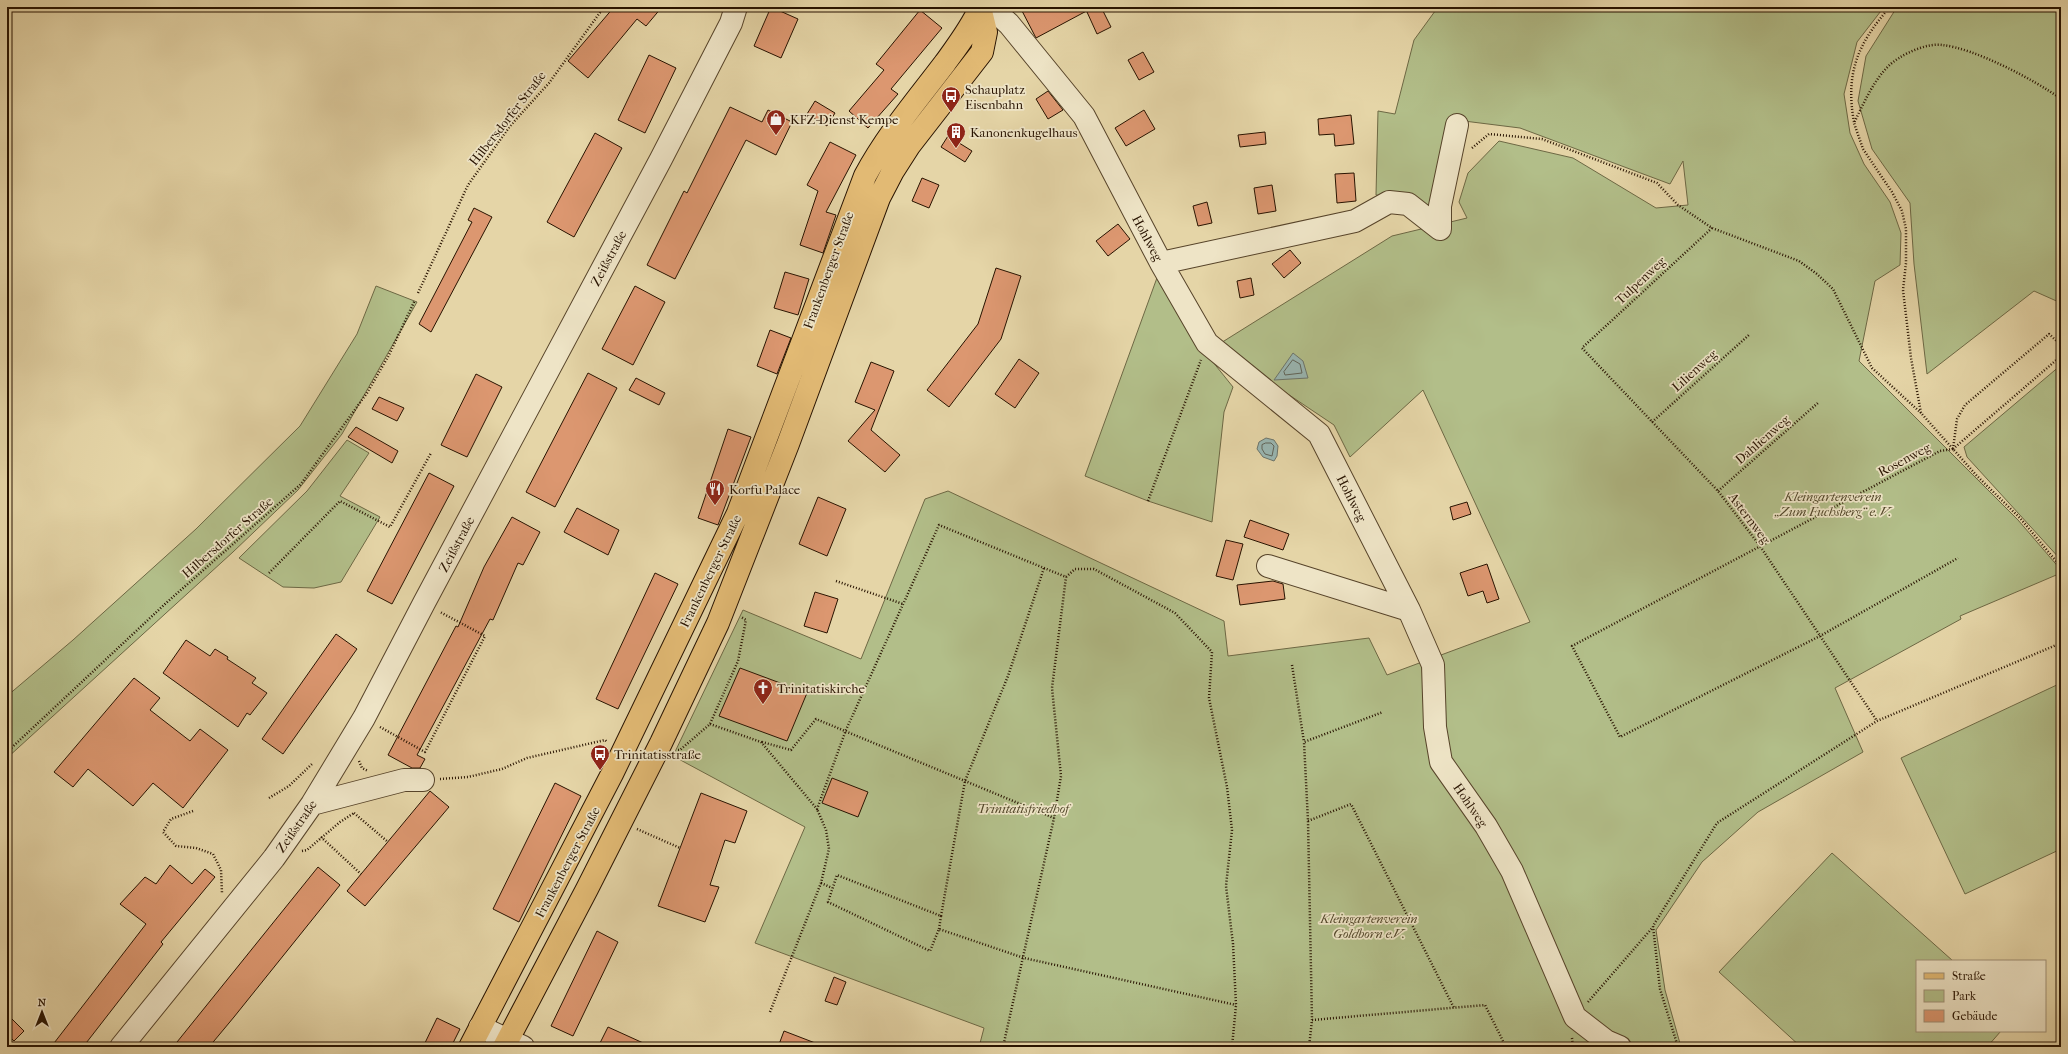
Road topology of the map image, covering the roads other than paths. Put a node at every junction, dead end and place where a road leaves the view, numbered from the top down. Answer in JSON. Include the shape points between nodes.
{"nodes":[{"id":1,"x":736,"y":7,"type":"edge"},
{"id":2,"x":980,"y":8,"type":"edge"},
{"id":3,"x":1458,"y":125,"type":"dead end"},
{"id":4,"x":1161,"y":263,"type":"junction"},
{"id":5,"x":1268,"y":566,"type":"dead end"},
{"id":6,"x":1409,"y":610,"type":"junction"},
{"id":7,"x":422,"y":780,"type":"road end"},
{"id":8,"x":312,"y":804,"type":"junction"},
{"id":9,"x":480,"y":1027,"type":"junction"},
{"id":10,"x":512,"y":1045,"type":"edge"},
{"id":11,"x":121,"y":1047,"type":"edge"},
{"id":12,"x":470,"y":1047,"type":"edge"},
{"id":13,"x":1620,"y":1047,"type":"edge"}],
"edges":[{"from":1,"to":8,"type":"street","name":"Zeißstraße","via":[[731,23],[661,160],[364,718]]},
{"from":2,"to":4,"type":"street","name":"Hohlweg","via":[[998,15],[1009,24],[1084,116]]},
{"from":2,"to":9,"type":"main road","name":"Frankenberger Straße","via":[[959,43],[880,148],[865,176],[738,513],[624,751]]},
{"from":2,"to":10,"type":"main road","name":"Frankenberger Straße","via":[[986,32],[982,52],[909,146],[879,198],[724,609]]},
{"from":3,"to":4,"type":"street","via":[[1440,206],[1440,229],[1408,204],[1389,202],[1355,221]]},
{"from":4,"to":6,"type":"street","name":"Hohlweg","via":[[1208,343],[1319,434]]},
{"from":5,"to":6,"type":"street"},
{"from":6,"to":13,"type":"street","name":"Hohlweg","via":[[1433,665],[1435,727],[1441,762],[1486,826],[1512,871],[1575,1017],[1606,1041]]},
{"from":7,"to":8,"type":"street","via":[[404,780]]},
{"from":8,"to":11,"type":"street","name":"Zeißstraße","via":[[274,858]]},
{"from":9,"to":10,"type":"street"},
{"from":9,"to":12,"type":"main road","name":"Frankenberger Straße"}]}
